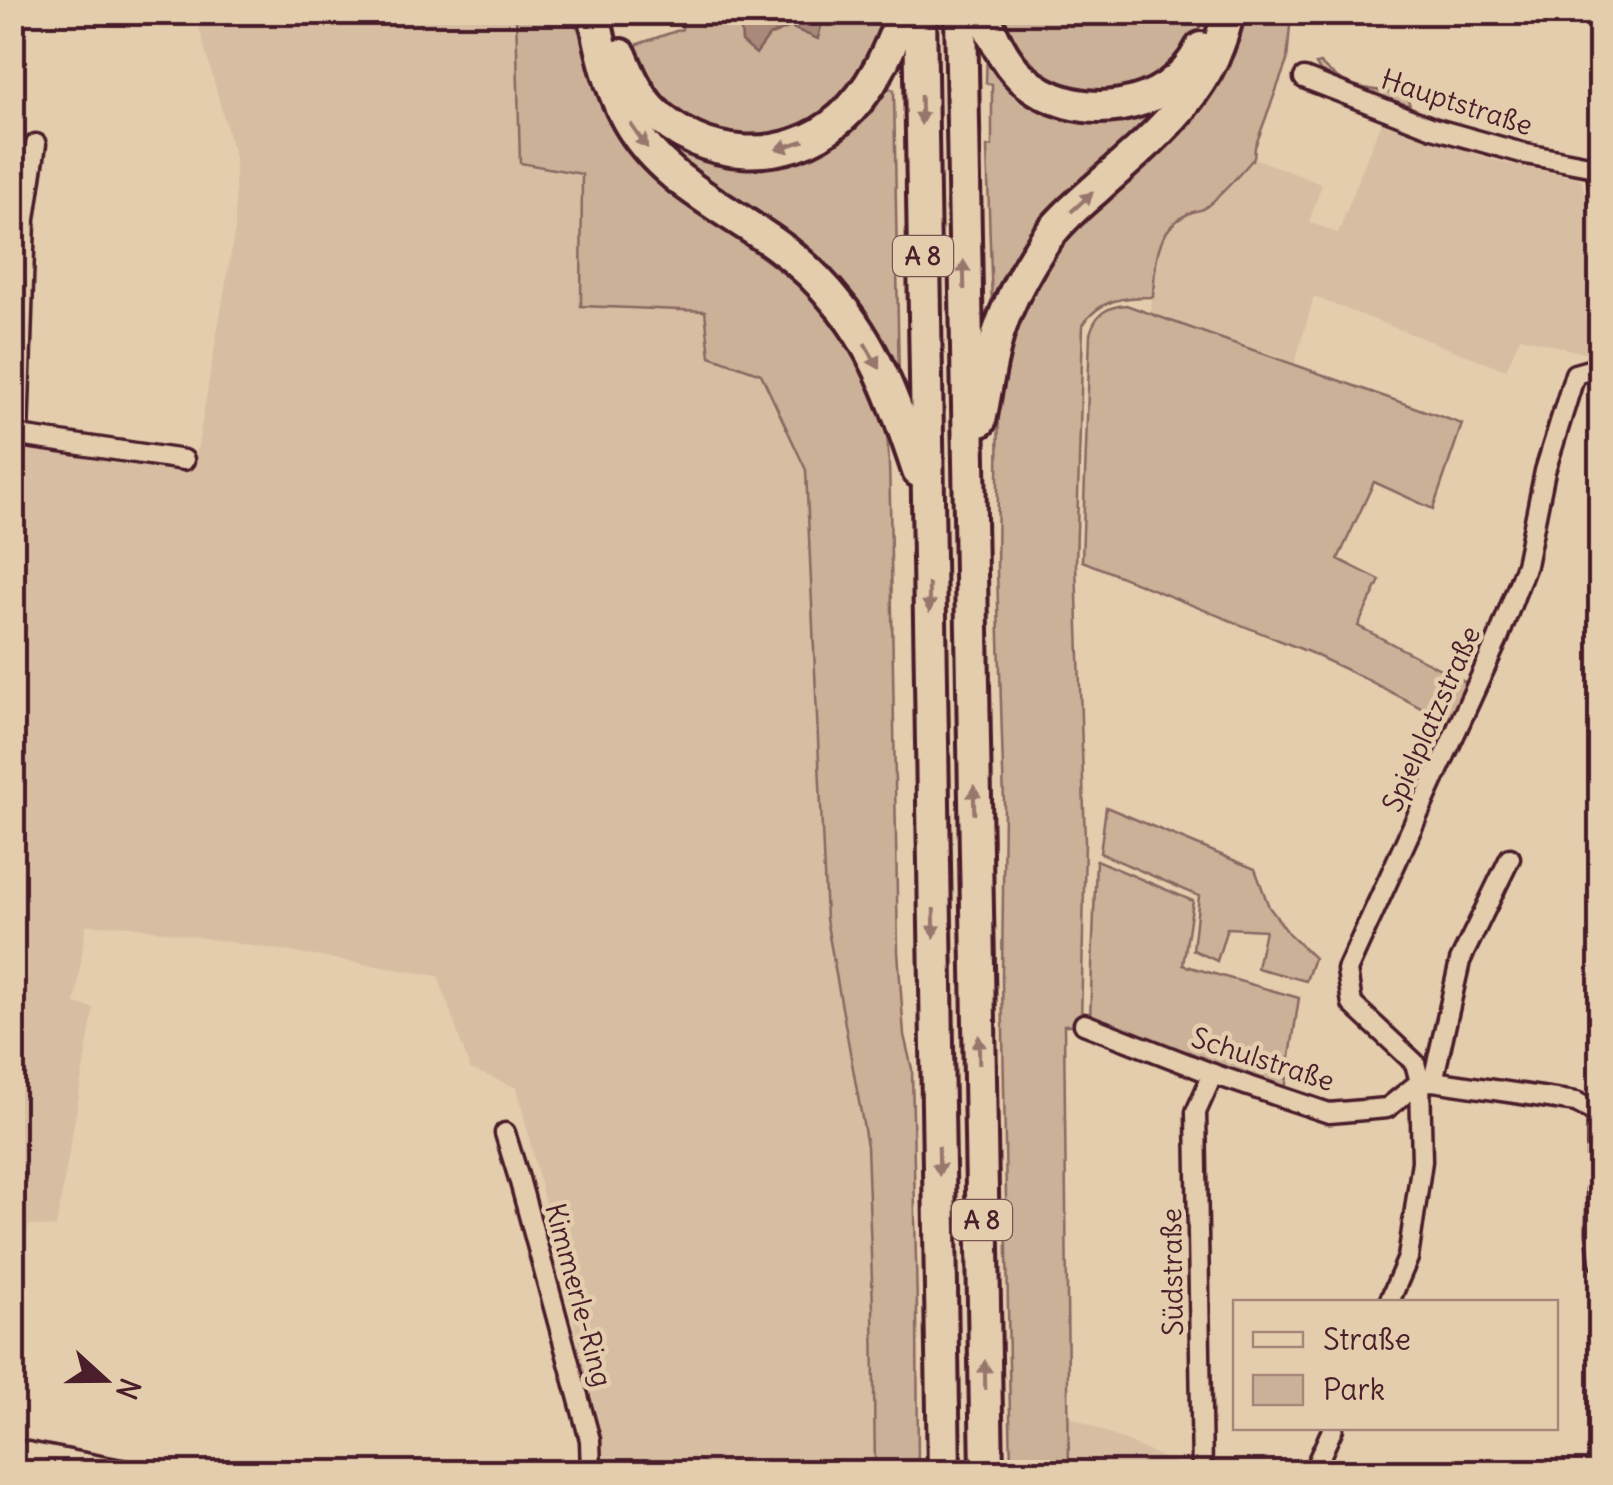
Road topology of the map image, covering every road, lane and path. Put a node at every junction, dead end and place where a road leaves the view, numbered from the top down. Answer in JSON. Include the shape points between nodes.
{"nodes":[{"id":1,"x":594,"y":12,"type":"edge"},
{"id":2,"x":613,"y":12,"type":"edge"},
{"id":3,"x":904,"y":12,"type":"edge"},
{"id":4,"x":920,"y":12,"type":"edge"},
{"id":5,"x":961,"y":12,"type":"edge"},
{"id":6,"x":983,"y":12,"type":"edge"},
{"id":7,"x":1215,"y":12,"type":"edge"},
{"id":8,"x":1228,"y":12,"type":"edge"},
{"id":9,"x":1304,"y":78,"type":"dead end"},
{"id":10,"x":36,"y":144,"type":"dead end"},
{"id":11,"x":1599,"y":168,"type":"edge"},
{"id":12,"x":1600,"y":197,"type":"edge"},
{"id":13,"x":1600,"y":367,"type":"edge"},
{"id":14,"x":15,"y":435,"type":"edge"},
{"id":15,"x":184,"y":460,"type":"dead end"},
{"id":16,"x":968,"y":478,"type":"junction"},
{"id":17,"x":928,"y":500,"type":"junction"},
{"id":18,"x":1510,"y":858,"type":"dead end"},
{"id":19,"x":1084,"y":1024,"type":"dead end"},
{"id":20,"x":1214,"y":1074,"type":"junction"},
{"id":21,"x":1427,"y":1081,"type":"junction"},
{"id":22,"x":1600,"y":1112,"type":"edge"},
{"id":23,"x":505,"y":1133,"type":"dead end"},
{"id":24,"x":1600,"y":1261,"type":"edge"},
{"id":25,"x":1389,"y":1300,"type":"edge"},
{"id":26,"x":1332,"y":1430,"type":"edge"},
{"id":27,"x":12,"y":1449,"type":"edge"},
{"id":28,"x":132,"y":1472,"type":"edge"},
{"id":29,"x":591,"y":1472,"type":"edge"},
{"id":30,"x":944,"y":1472,"type":"edge"},
{"id":31,"x":987,"y":1472,"type":"edge"},
{"id":32,"x":1202,"y":1472,"type":"edge"},
{"id":33,"x":1313,"y":1472,"type":"edge"}],
"edges":[{"from":1,"to":17,"type":"highway","one_way":true,"via":[[604,63],[648,150],[778,246],[841,306],[884,378]]},
{"from":3,"to":2,"type":"highway","one_way":true,"via":[[882,63],[842,118],[796,143],[736,152],[688,138],[648,106],[621,55]]},
{"from":4,"to":17,"type":"highway","number":"A 8","one_way":true},
{"from":16,"to":5,"type":"highway","number":"A 8","one_way":true},
{"from":6,"to":7,"type":"highway","via":[[1006,61],[1023,79],[1066,102],[1109,108],[1150,96],[1184,72]]},
{"from":16,"to":8,"type":"highway","one_way":true,"via":[[1000,330],[1018,287],[1068,214],[1186,102],[1218,47]]},
{"from":9,"to":11,"type":"street","name":"Hauptstraße","via":[[1433,128]]},
{"from":10,"to":14,"type":"street","via":[[25,219]]},
{"from":11,"to":12,"type":"street","name":"Hauptstraße"},
{"from":13,"to":21,"type":"street","name":"Spielplatzstraße","via":[[1574,374],[1544,471],[1526,565],[1347,970],[1352,1004]]},
{"from":14,"to":15,"type":"street"},
{"from":31,"to":16,"type":"highway","number":"A 8","one_way":true},
{"from":17,"to":30,"type":"highway","number":"A 8","one_way":true},
{"from":18,"to":21,"type":"street","via":[[1460,961]]},
{"from":19,"to":20,"type":"street","name":"Schulstraße"},
{"from":20,"to":21,"type":"street","name":"Schulstraße","via":[[1329,1113],[1387,1108]]},
{"from":20,"to":32,"type":"street","name":"Südstraße","via":[[1196,1112]]},
{"from":21,"to":22,"type":"street","via":[[1576,1102]]},
{"from":21,"to":25,"type":"street","via":[[1408,1258]]},
{"from":22,"to":24,"type":"street"},
{"from":23,"to":29,"type":"street","name":"Kimmerle-Ring","via":[[590,1440]]},
{"from":26,"to":33,"type":"street"},
{"from":27,"to":28,"type":"street"}]}
